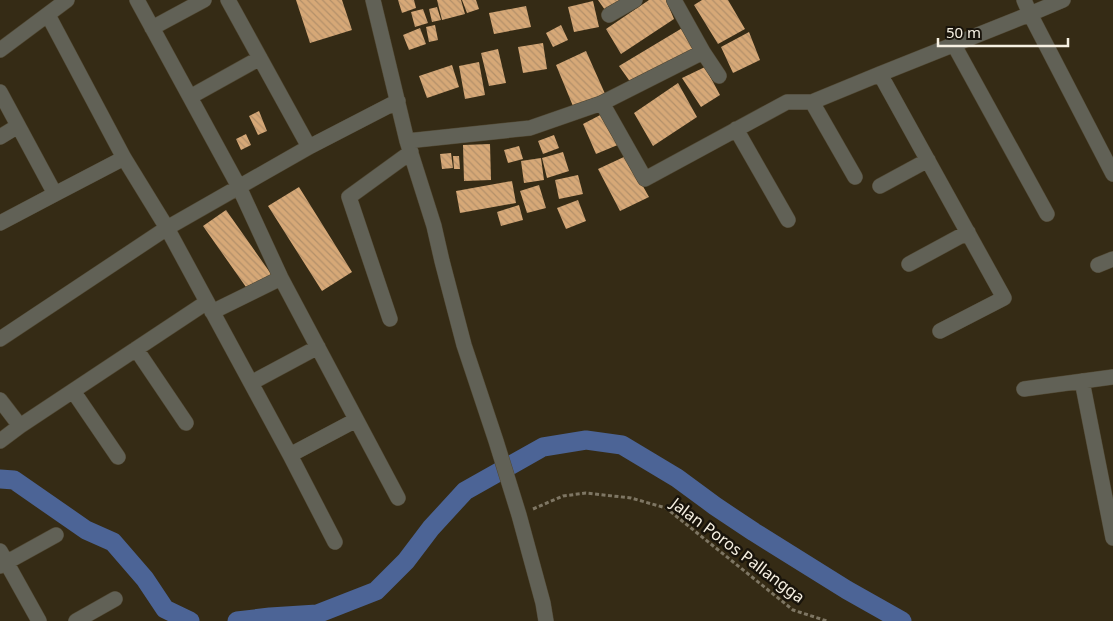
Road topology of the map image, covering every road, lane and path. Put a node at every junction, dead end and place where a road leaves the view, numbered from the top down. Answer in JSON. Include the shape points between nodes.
{"nodes":[{"id":1,"x":67,"y":0,"type":"edge"},
{"id":2,"x":137,"y":0,"type":"edge"},
{"id":3,"x":204,"y":0,"type":"edge"},
{"id":4,"x":228,"y":0,"type":"edge"},
{"id":5,"x":373,"y":0,"type":"edge"},
{"id":6,"x":635,"y":0,"type":"edge"},
{"id":7,"x":674,"y":0,"type":"edge"},
{"id":8,"x":1024,"y":0,"type":"edge"},
{"id":9,"x":1063,"y":0,"type":"edge"},
{"id":10,"x":1030,"y":14,"type":"junction"},
{"id":11,"x":48,"y":15,"type":"junction"},
{"id":12,"x":609,"y":15,"type":"dead end"},
{"id":13,"x":152,"y":28,"type":"junction"},
{"id":14,"x":954,"y":45,"type":"junction"},
{"id":15,"x":0,"y":50,"type":"edge"},
{"id":16,"x":703,"y":52,"type":"junction"},
{"id":17,"x":260,"y":58,"type":"junction"},
{"id":18,"x":880,"y":74,"type":"junction"},
{"id":19,"x":719,"y":76,"type":"dead end"},
{"id":20,"x":0,"y":92,"type":"edge"},
{"id":21,"x":190,"y":97,"type":"junction"},
{"id":22,"x":398,"y":101,"type":"junction"},
{"id":23,"x":812,"y":102,"type":"junction"},
{"id":24,"x":602,"y":103,"type":"junction"},
{"id":25,"x":18,"y":126,"type":"junction"},
{"id":26,"x":736,"y":129,"type":"junction"},
{"id":27,"x":0,"y":137,"type":"edge"},
{"id":28,"x":409,"y":146,"type":"junction"},
{"id":29,"x":309,"y":147,"type":"junction"},
{"id":30,"x":124,"y":158,"type":"junction"},
{"id":31,"x":928,"y":160,"type":"junction"},
{"id":32,"x":1113,"y":174,"type":"edge"},
{"id":33,"x":855,"y":177,"type":"dead end"},
{"id":34,"x":880,"y":186,"type":"dead end"},
{"id":35,"x":239,"y":187,"type":"junction"},
{"id":36,"x":55,"y":194,"type":"junction"},
{"id":37,"x":1047,"y":214,"type":"dead end"},
{"id":38,"x":788,"y":220,"type":"dead end"},
{"id":39,"x":0,"y":223,"type":"edge"},
{"id":40,"x":167,"y":228,"type":"junction"},
{"id":41,"x":968,"y":232,"type":"junction"},
{"id":42,"x":1113,"y":259,"type":"edge"},
{"id":43,"x":909,"y":264,"type":"dead end"},
{"id":44,"x":1098,"y":265,"type":"dead end"},
{"id":45,"x":281,"y":278,"type":"junction"},
{"id":46,"x":209,"y":307,"type":"junction"},
{"id":47,"x":390,"y":318,"type":"dead end"},
{"id":48,"x":940,"y":332,"type":"dead end"},
{"id":49,"x":0,"y":340,"type":"edge"},
{"id":50,"x":318,"y":347,"type":"junction"},
{"id":51,"x":136,"y":349,"type":"junction"},
{"id":52,"x":1113,"y":377,"type":"edge"},
{"id":53,"x":1082,"y":381,"type":"junction"},
{"id":54,"x":251,"y":383,"type":"junction"},
{"id":55,"x":1024,"y":389,"type":"dead end"},
{"id":56,"x":73,"y":391,"type":"junction"},
{"id":57,"x":0,"y":400,"type":"edge"},
{"id":58,"x":356,"y":420,"type":"junction"},
{"id":59,"x":186,"y":423,"type":"dead end"},
{"id":60,"x":20,"y":426,"type":"junction"},
{"id":61,"x":0,"y":441,"type":"edge"},
{"id":62,"x":290,"y":455,"type":"junction"},
{"id":63,"x":118,"y":457,"type":"dead end"},
{"id":64,"x":398,"y":498,"type":"dead end"},
{"id":65,"x":519,"y":515,"type":"junction"},
{"id":66,"x":56,"y":535,"type":"dead end"},
{"id":67,"x":1113,"y":538,"type":"edge"},
{"id":68,"x":335,"y":542,"type":"dead end"},
{"id":69,"x":2,"y":560,"type":"edge"},
{"id":70,"x":115,"y":599,"type":"dead end"},
{"id":71,"x":39,"y":621,"type":"edge"},
{"id":72,"x":76,"y":621,"type":"edge"},
{"id":73,"x":546,"y":621,"type":"edge"},
{"id":74,"x":827,"y":621,"type":"edge"}],
"edges":[{"from":1,"to":11,"type":"street"},
{"from":2,"to":13,"type":"street"},
{"from":3,"to":13,"type":"street"},
{"from":4,"to":17,"type":"street"},
{"from":5,"to":22,"type":"street"},
{"from":6,"to":12,"type":"street"},
{"from":7,"to":16,"type":"street"},
{"from":8,"to":10,"type":"street"},
{"from":9,"to":10,"type":"street"},
{"from":10,"to":14,"type":"street"},
{"from":10,"to":32,"type":"street"},
{"from":11,"to":15,"type":"street"},
{"from":11,"to":30,"type":"street"},
{"from":13,"to":21,"type":"street"},
{"from":14,"to":18,"type":"street"},
{"from":14,"to":37,"type":"street"},
{"from":16,"to":19,"type":"street"},
{"from":16,"to":24,"type":"street"},
{"from":17,"to":21,"type":"street"},
{"from":17,"to":29,"type":"street"},
{"from":18,"to":23,"type":"street"},
{"from":18,"to":31,"type":"street"},
{"from":20,"to":25,"type":"street"},
{"from":21,"to":35,"type":"street"},
{"from":22,"to":28,"type":"street"},
{"from":22,"to":29,"type":"street"},
{"from":23,"to":26,"type":"street","via":[[787,102]]},
{"from":23,"to":33,"type":"street"},
{"from":24,"to":26,"type":"street","via":[[646,179]]},
{"from":24,"to":28,"type":"street","via":[[530,128]]},
{"from":25,"to":27,"type":"street"},
{"from":25,"to":36,"type":"street"},
{"from":26,"to":38,"type":"street"},
{"from":28,"to":47,"type":"street","via":[[350,197]]},
{"from":28,"to":65,"type":"street","via":[[434,226],[464,345]]},
{"from":29,"to":35,"type":"street"},
{"from":30,"to":36,"type":"street"},
{"from":30,"to":40,"type":"street"},
{"from":31,"to":34,"type":"street"},
{"from":31,"to":41,"type":"street"},
{"from":35,"to":40,"type":"street"},
{"from":35,"to":45,"type":"street"},
{"from":36,"to":39,"type":"street"},
{"from":40,"to":46,"type":"street"},
{"from":40,"to":49,"type":"street"},
{"from":41,"to":43,"type":"street"},
{"from":41,"to":48,"type":"street","via":[[1004,298]]},
{"from":42,"to":44,"type":"street"},
{"from":45,"to":46,"type":"street"},
{"from":45,"to":50,"type":"street"},
{"from":46,"to":51,"type":"street"},
{"from":46,"to":54,"type":"street"},
{"from":50,"to":54,"type":"street"},
{"from":50,"to":58,"type":"street"},
{"from":51,"to":56,"type":"street"},
{"from":51,"to":59,"type":"street"},
{"from":52,"to":53,"type":"street"},
{"from":53,"to":55,"type":"street"},
{"from":53,"to":67,"type":"street"},
{"from":54,"to":62,"type":"street"},
{"from":56,"to":60,"type":"street"},
{"from":56,"to":63,"type":"street"},
{"from":57,"to":60,"type":"street"},
{"from":58,"to":62,"type":"street"},
{"from":58,"to":64,"type":"street"},
{"from":60,"to":61,"type":"street"},
{"from":62,"to":68,"type":"street"},
{"from":65,"to":73,"type":"street"},
{"from":65,"to":74,"type":"path","name":"Jalan Poros Pallangga","via":[[563,496],[586,492],[631,498],[666,508],[793,610]]},
{"from":66,"to":69,"type":"street"},
{"from":69,"to":71,"type":"street"},
{"from":70,"to":72,"type":"street"}]}
